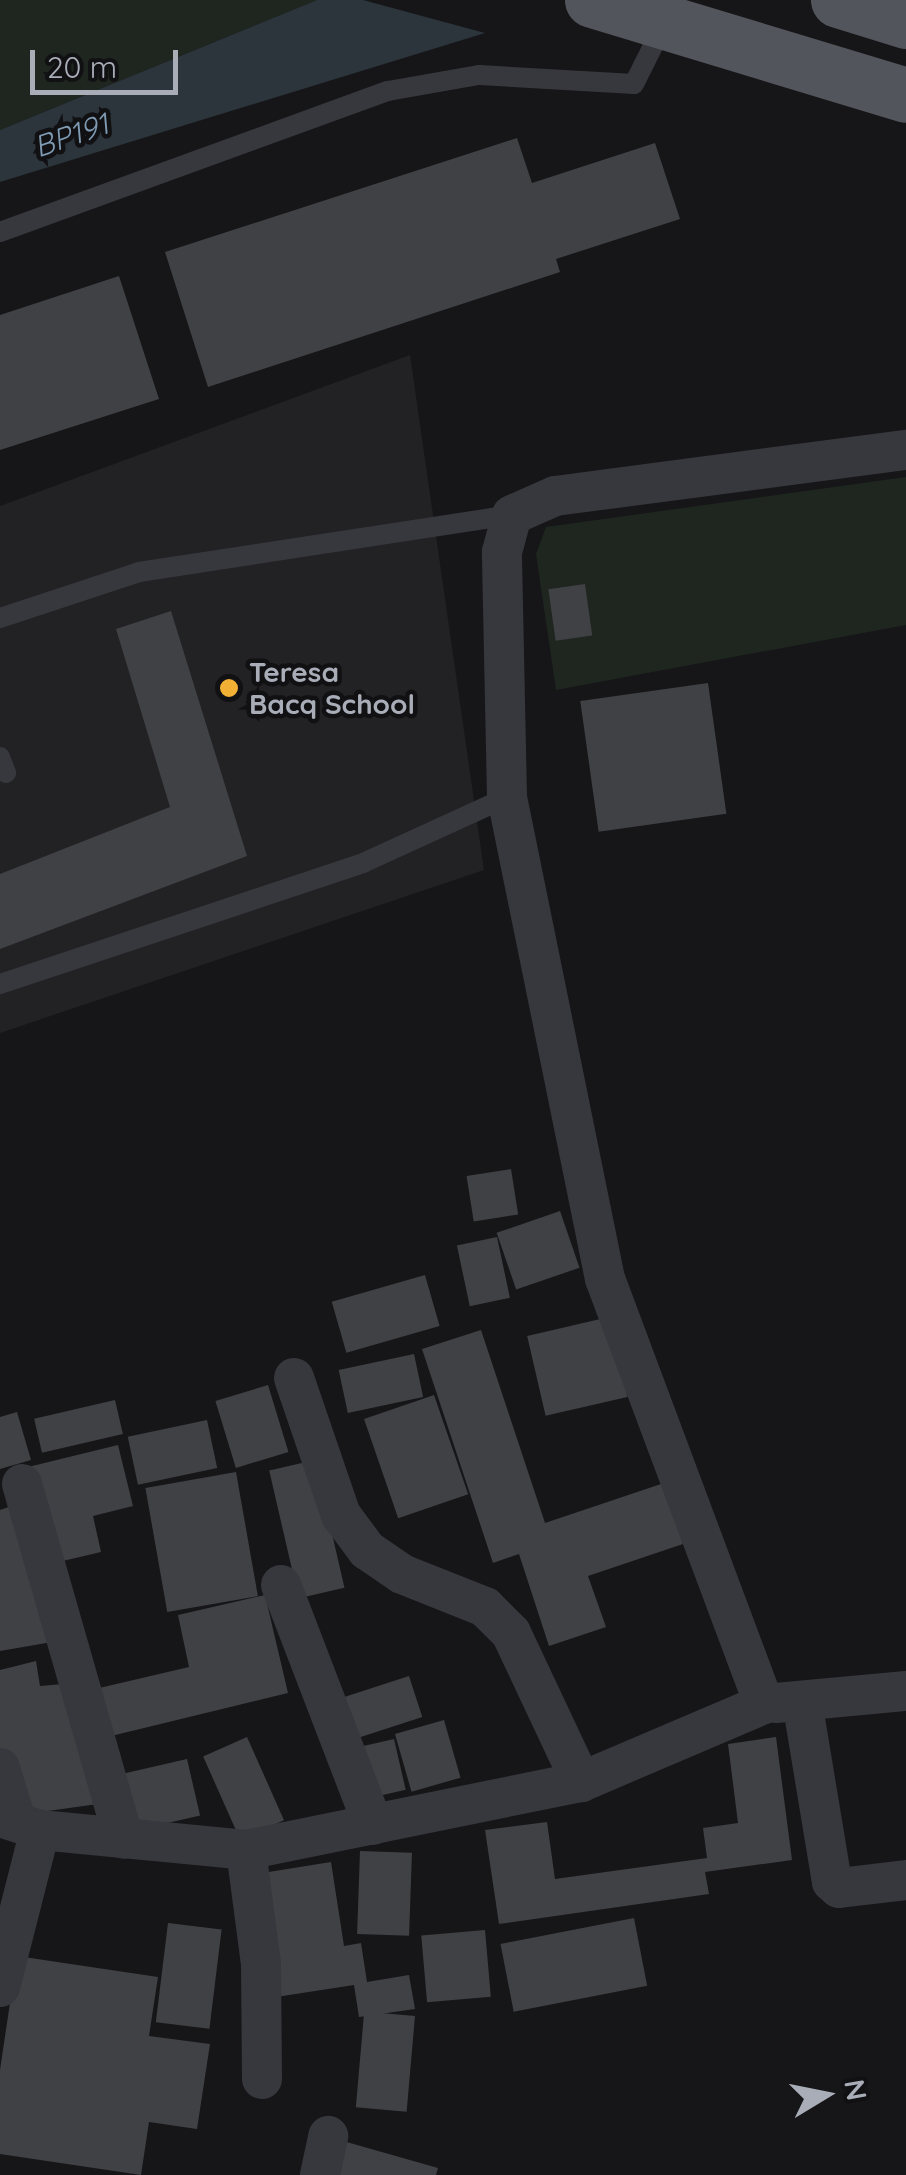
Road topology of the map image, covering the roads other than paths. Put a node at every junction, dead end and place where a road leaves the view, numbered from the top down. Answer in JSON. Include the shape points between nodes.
{"nodes":[{"id":1,"x":592,"y":0,"type":"edge"},
{"id":2,"x":838,"y":0,"type":"edge"},
{"id":3,"x":665,"y":22,"type":"junction"},
{"id":4,"x":904,"y":26,"type":"edge"},
{"id":5,"x":906,"y":95,"type":"edge"},
{"id":6,"x":0,"y":232,"type":"edge"},
{"id":7,"x":906,"y":450,"type":"edge"},
{"id":8,"x":512,"y":515,"type":"junction"},
{"id":9,"x":0,"y":618,"type":"edge"},
{"id":10,"x":508,"y":796,"type":"junction"},
{"id":11,"x":0,"y":984,"type":"edge"},
{"id":12,"x":294,"y":1378,"type":"dead end"},
{"id":13,"x":22,"y":1484,"type":"dead end"},
{"id":14,"x":280,"y":1585,"type":"dead end"},
{"id":15,"x":906,"y":1691,"type":"edge"},
{"id":16,"x":783,"y":1702,"type":"junction"},
{"id":17,"x":0,"y":1768,"type":"edge"},
{"id":18,"x":581,"y":1782,"type":"junction"},
{"id":19,"x":19,"y":1823,"type":"edge"},
{"id":20,"x":373,"y":1824,"type":"junction"},
{"id":21,"x":124,"y":1839,"type":"junction"},
{"id":22,"x":246,"y":1850,"type":"junction"},
{"id":23,"x":906,"y":1880,"type":"edge"},
{"id":24,"x":0,"y":1987,"type":"edge"},
{"id":25,"x":262,"y":2079,"type":"dead end"},
{"id":26,"x":328,"y":2136,"type":"dead end"},
{"id":27,"x":320,"y":2175,"type":"edge"}],
"edges":[{"from":1,"to":3,"type":"main road"},
{"from":2,"to":4,"type":"main road"},
{"from":3,"to":5,"type":"main road"},
{"from":3,"to":6,"type":"lane","via":[[634,84],[480,75],[388,91]]},
{"from":7,"to":8,"type":"street","via":[[555,496]]},
{"from":8,"to":9,"type":"lane","via":[[140,572]]},
{"from":8,"to":10,"type":"street","via":[[502,552]]},
{"from":10,"to":11,"type":"lane","via":[[363,863]]},
{"from":10,"to":16,"type":"street","via":[[605,1280]]},
{"from":12,"to":18,"type":"street","via":[[342,1515],[378,1558],[485,1607],[512,1632]]},
{"from":13,"to":21,"type":"street"},
{"from":14,"to":20,"type":"street"},
{"from":15,"to":16,"type":"street"},
{"from":16,"to":18,"type":"street"},
{"from":16,"to":23,"type":"street","via":[[832,1882],[839,1888]]},
{"from":17,"to":19,"type":"street"},
{"from":18,"to":20,"type":"street"},
{"from":19,"to":21,"type":"street"},
{"from":19,"to":24,"type":"street"},
{"from":20,"to":22,"type":"street"},
{"from":21,"to":22,"type":"street"},
{"from":22,"to":25,"type":"street","via":[[261,1964]]},
{"from":26,"to":27,"type":"street"}]}
